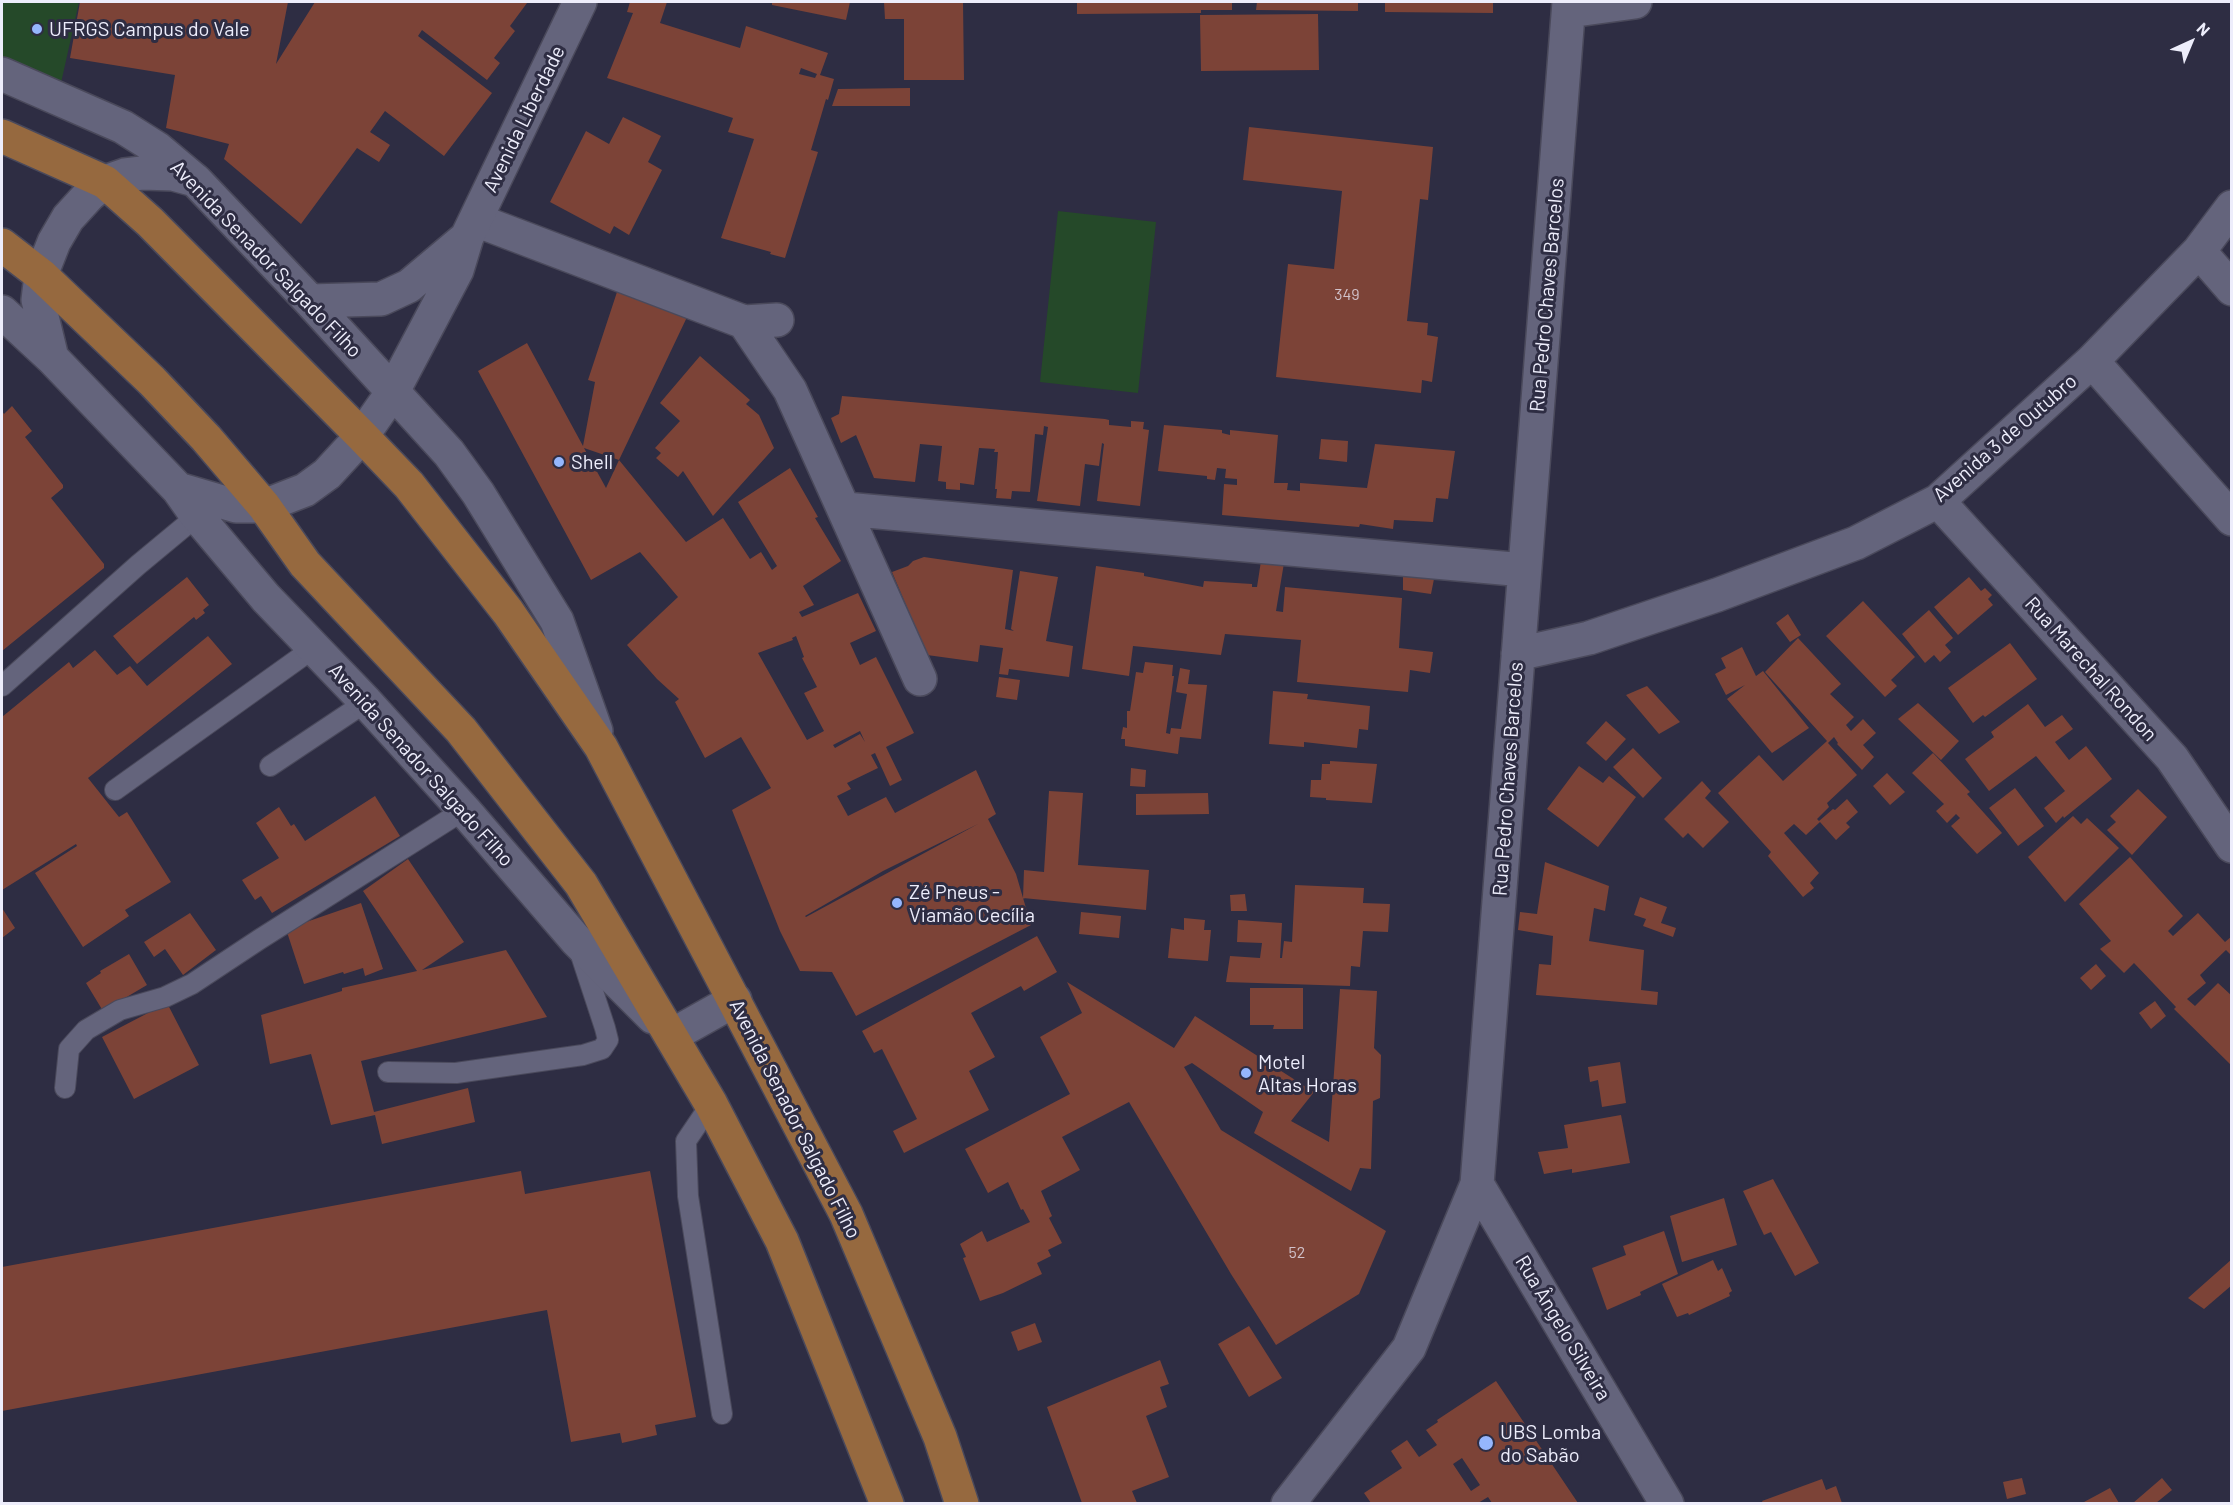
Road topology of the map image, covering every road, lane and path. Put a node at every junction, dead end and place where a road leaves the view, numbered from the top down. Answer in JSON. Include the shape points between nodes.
{"nodes":[{"id":1,"x":580,"y":2,"type":"edge"},
{"id":2,"x":1635,"y":2,"type":"edge"},
{"id":3,"x":1569,"y":6,"type":"edge"},
{"id":4,"x":2,"y":74,"type":"edge"},
{"id":5,"x":2,"y":136,"type":"edge"},
{"id":6,"x":196,"y":181,"type":"junction"},
{"id":7,"x":105,"y":182,"type":"junction"},
{"id":8,"x":2232,"y":207,"type":"edge"},
{"id":9,"x":472,"y":229,"type":"junction"},
{"id":10,"x":2,"y":245,"type":"edge"},
{"id":11,"x":2199,"y":251,"type":"junction"},
{"id":12,"x":41,"y":275,"type":"junction"},
{"id":13,"x":2232,"y":289,"type":"edge"},
{"id":14,"x":310,"y":301,"type":"junction"},
{"id":15,"x":4,"y":318,"type":"edge"},
{"id":16,"x":777,"y":321,"type":"dead end"},
{"id":17,"x":744,"y":322,"type":"junction"},
{"id":18,"x":52,"y":358,"type":"junction"},
{"id":19,"x":2092,"y":361,"type":"junction"},
{"id":20,"x":392,"y":393,"type":"junction"},
{"id":21,"x":362,"y":436,"type":"junction"},
{"id":22,"x":178,"y":489,"type":"junction"},
{"id":23,"x":1938,"y":501,"type":"junction"},
{"id":24,"x":264,"y":506,"type":"junction"},
{"id":25,"x":845,"y":509,"type":"junction"},
{"id":26,"x":197,"y":516,"type":"junction"},
{"id":27,"x":2232,"y":519,"type":"edge"},
{"id":28,"x":1524,"y":570,"type":"junction"},
{"id":29,"x":315,"y":647,"type":"junction"},
{"id":30,"x":1518,"y":654,"type":"junction"},
{"id":31,"x":920,"y":679,"type":"dead end"},
{"id":32,"x":2,"y":686,"type":"edge"},
{"id":33,"x":366,"y":702,"type":"junction"},
{"id":34,"x":601,"y":747,"type":"junction"},
{"id":35,"x":270,"y":766,"type":"dead end"},
{"id":36,"x":115,"y":790,"type":"dead end"},
{"id":37,"x":464,"y":810,"type":"junction"},
{"id":38,"x":2232,"y":846,"type":"edge"},
{"id":39,"x":576,"y":940,"type":"junction"},
{"id":40,"x":735,"y":1000,"type":"junction"},
{"id":41,"x":671,"y":1036,"type":"junction"},
{"id":42,"x":388,"y":1072,"type":"dead end"},
{"id":43,"x":65,"y":1088,"type":"dead end"},
{"id":44,"x":711,"y":1104,"type":"junction"},
{"id":45,"x":1477,"y":1184,"type":"junction"},
{"id":46,"x":722,"y":1414,"type":"dead end"},
{"id":47,"x":887,"y":1503,"type":"edge"},
{"id":48,"x":962,"y":1503,"type":"edge"},
{"id":49,"x":1288,"y":1503,"type":"edge"},
{"id":50,"x":1667,"y":1503,"type":"edge"}],
"edges":[{"from":1,"to":9,"type":"street","name":"Avenida Liberdade"},
{"from":2,"to":3,"type":"street"},
{"from":3,"to":28,"type":"street","name":"Rua Pedro Chaves Barcelos"},
{"from":4,"to":6,"type":"street","name":"Avenida Senador Salgado Filho","via":[[123,127],[158,149]]},
{"from":5,"to":7,"type":"main road","name":"Avenida Senador Salgado Filho"},
{"from":6,"to":7,"type":"street","via":[[173,174],[142,173]]},
{"from":6,"to":14,"type":"street","name":"Avenida Senador Salgado Filho"},
{"from":7,"to":12,"type":"street","via":[[68,218]]},
{"from":7,"to":21,"type":"main road","name":"Avenida Senador Salgado Filho","via":[[150,222]]},
{"from":8,"to":11,"type":"street","name":"Avenida 3 de Outubro"},
{"from":9,"to":14,"type":"street","name":"Avenida Liberdade","via":[[409,286],[381,299]]},
{"from":9,"to":17,"type":"street"},
{"from":9,"to":20,"type":"street","name":"Avenida Liberdade","via":[[457,270]]},
{"from":10,"to":12,"type":"main road","name":"Avenida Senador Salgado Filho"},
{"from":11,"to":13,"type":"street"},
{"from":11,"to":19,"type":"street","name":"Avenida 3 de Outubro"},
{"from":12,"to":18,"type":"street","via":[[38,300]]},
{"from":12,"to":24,"type":"main road","name":"Avenida Senador Salgado Filho","via":[[152,381]]},
{"from":14,"to":20,"type":"street","name":"Avenida Senador Salgado Filho"},
{"from":15,"to":18,"type":"street","name":"Avenida Senador Salgado Filho"},
{"from":16,"to":17,"type":"street"},
{"from":17,"to":25,"type":"street","via":[[790,390]]},
{"from":18,"to":22,"type":"street","name":"Avenida Senador Salgado Filho"},
{"from":19,"to":23,"type":"street","name":"Avenida 3 de Outubro"},
{"from":19,"to":27,"type":"street"},
{"from":20,"to":21,"type":"street","name":"Avenida Senador Salgado Filho"},
{"from":20,"to":34,"type":"street","name":"Avenida Senador Salgado Filho","via":[[449,453],[557,621]]},
{"from":21,"to":24,"type":"street","name":"Avenida Senador Salgado Filho","via":[[327,474],[305,490]]},
{"from":21,"to":34,"type":"main road","name":"Avenida Senador Salgado Filho","via":[[409,485],[501,603]]},
{"from":22,"to":24,"type":"street","name":"Avenida Senador Salgado Filho","via":[[236,506]]},
{"from":22,"to":26,"type":"street","name":"Avenida Senador Salgado Filho"},
{"from":23,"to":30,"type":"street","name":"Avenida 3 de Outubro","via":[[1856,543],[1717,596],[1589,638]]},
{"from":23,"to":38,"type":"street","name":"Rua Marechal Rondon","via":[[2172,758]]},
{"from":24,"to":41,"type":"main road","name":"Avenida Senador Salgado Filho","via":[[305,564],[461,730],[581,884]]},
{"from":25,"to":28,"type":"street"},
{"from":25,"to":31,"type":"street"},
{"from":26,"to":29,"type":"street","name":"Avenida Senador Salgado Filho","via":[[266,598]]},
{"from":26,"to":32,"type":"lane"},
{"from":28,"to":30,"type":"street","name":"Rua Pedro Chaves Barcelos"},
{"from":29,"to":33,"type":"street","name":"Avenida Senador Salgado Filho"},
{"from":29,"to":36,"type":"lane"},
{"from":30,"to":45,"type":"street","name":"Rua Pedro Chaves Barcelos"},
{"from":33,"to":35,"type":"lane"},
{"from":33,"to":37,"type":"street","name":"Avenida Senador Salgado Filho"},
{"from":34,"to":40,"type":"main road","name":"Avenida Senador Salgado Filho"},
{"from":37,"to":39,"type":"street","name":"Avenida Senador Salgado Filho"},
{"from":37,"to":43,"type":"lane","via":[[192,984],[165,997],[120,1010],[86,1030],[69,1049]]},
{"from":39,"to":41,"type":"street","name":"Avenida Senador Salgado Filho"},
{"from":39,"to":42,"type":"lane","via":[[608,1040],[602,1048],[583,1055],[456,1072]]},
{"from":40,"to":41,"type":"street"},
{"from":40,"to":48,"type":"main road","name":"Avenida Senador Salgado Filho","via":[[846,1214],[940,1437]]},
{"from":41,"to":44,"type":"main road","name":"Avenida Senador Salgado Filho"},
{"from":44,"to":46,"type":"lane","via":[[686,1141],[688,1196]]},
{"from":44,"to":47,"type":"main road","name":"Avenida Senador Salgado Filho","via":[[782,1241]]},
{"from":45,"to":49,"type":"street","name":"Rua Pedro Chaves Barcelos","via":[[1409,1348]]},
{"from":45,"to":50,"type":"street","name":"Rua Ângelo Silveira"}]}
